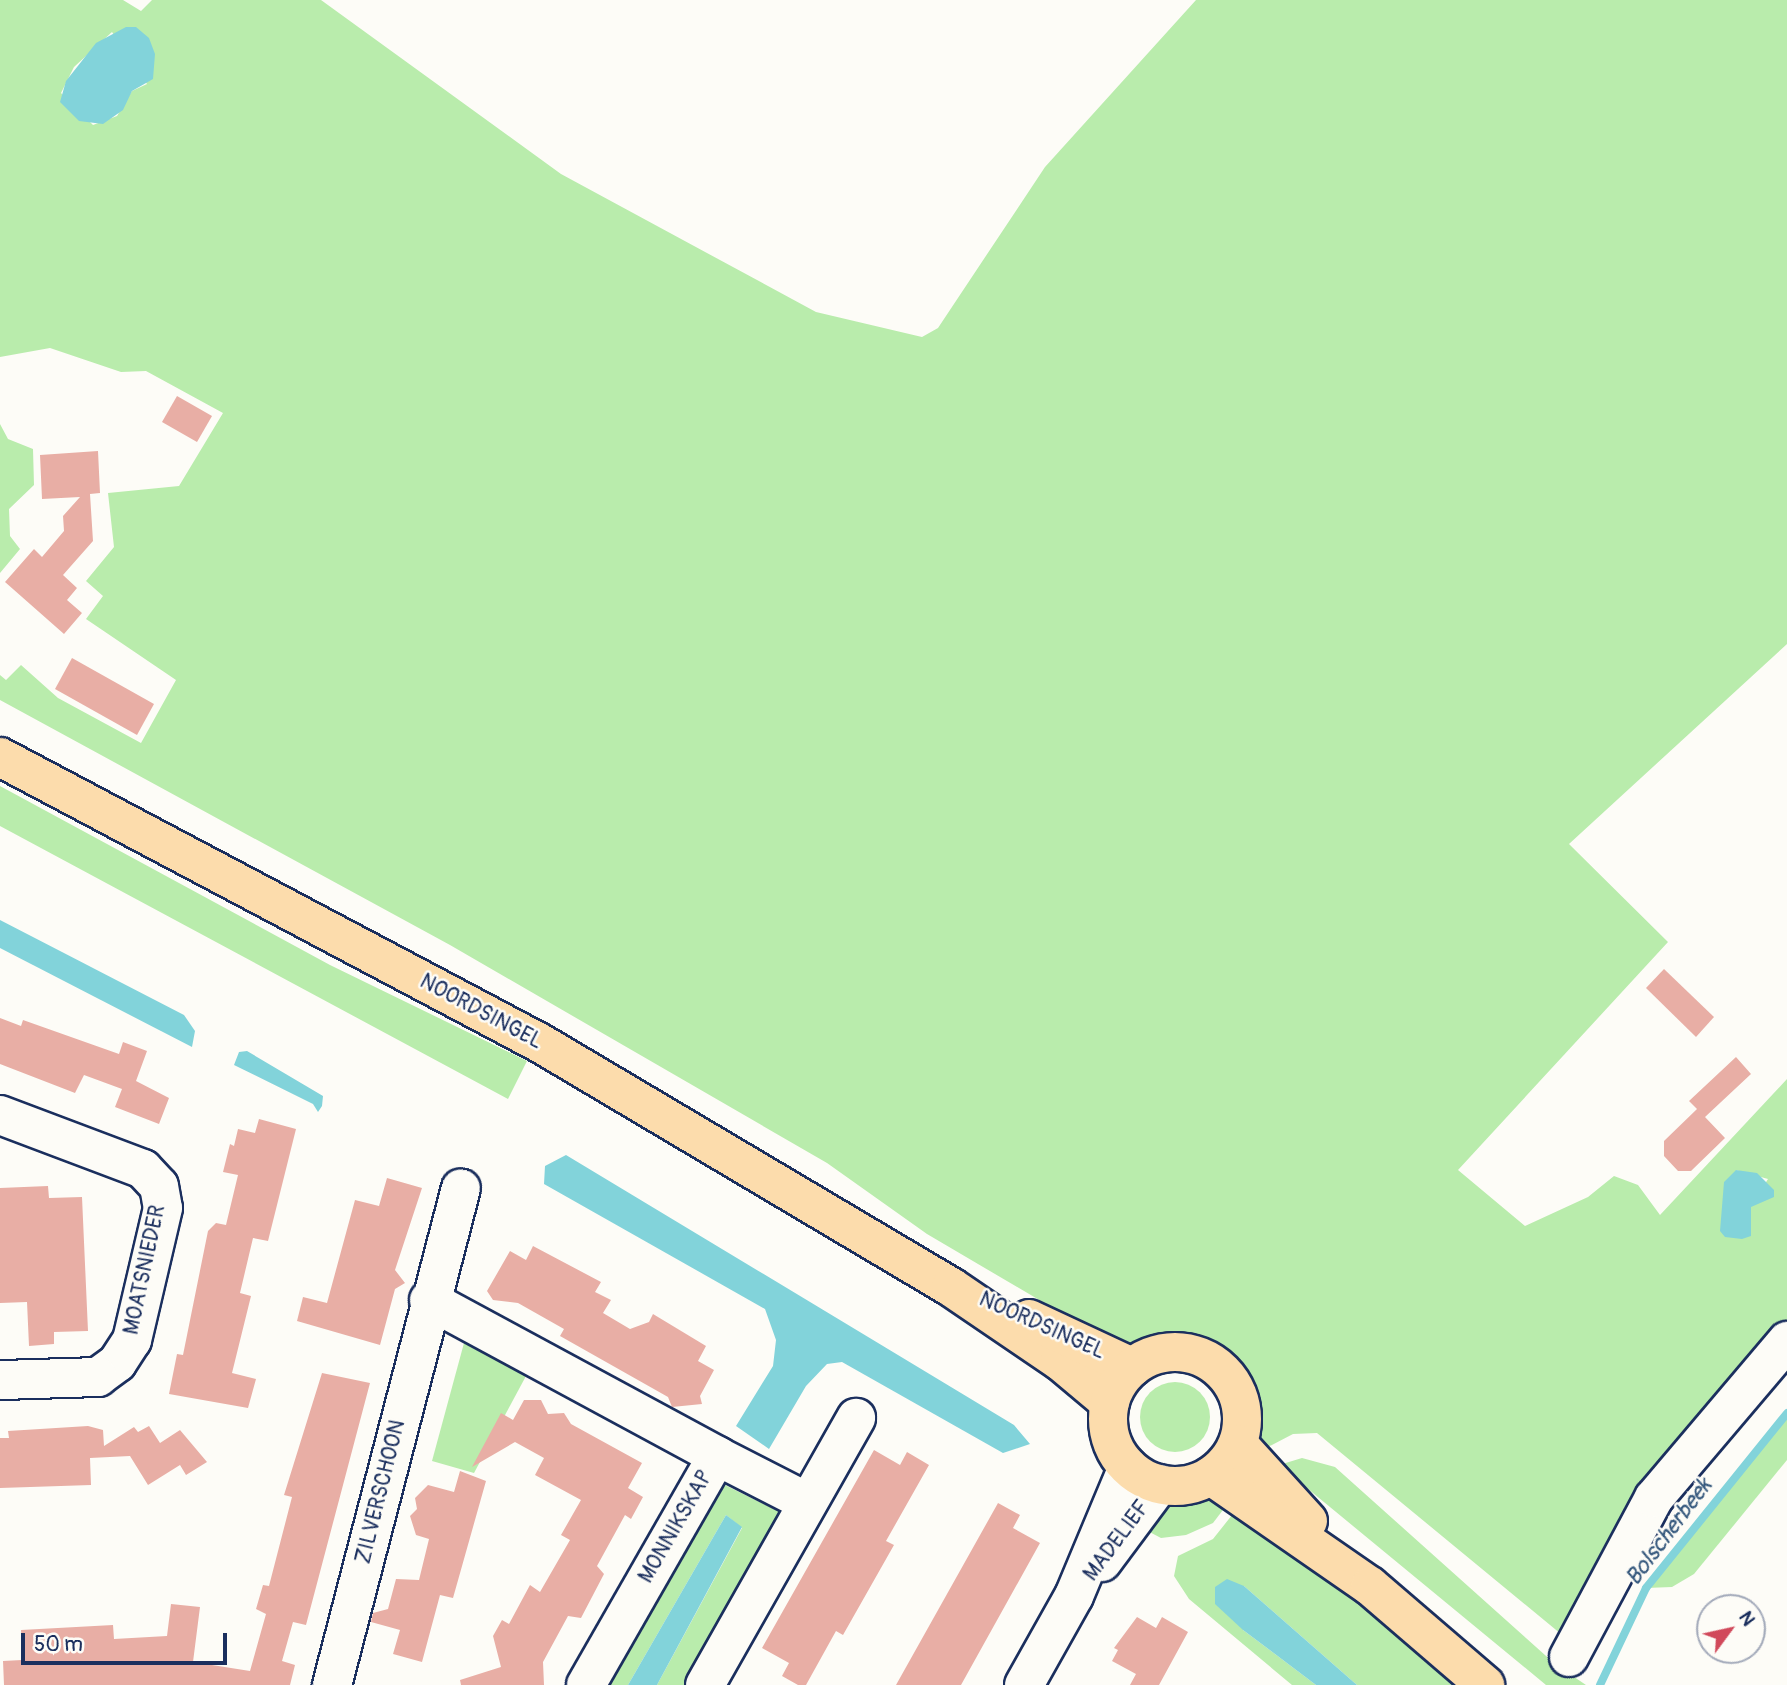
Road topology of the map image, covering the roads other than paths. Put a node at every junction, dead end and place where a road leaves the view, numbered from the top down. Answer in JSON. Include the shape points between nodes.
{"nodes":[{"id":1,"x":0,"y":757,"type":"edge"},
{"id":2,"x":0,"y":1115,"type":"edge"},
{"id":3,"x":461,"y":1188,"type":"dead end"},
{"id":4,"x":951,"y":1287,"type":"junction"},
{"id":5,"x":429,"y":1300,"type":"junction"},
{"id":6,"x":1787,"y":1341,"type":"edge"},
{"id":7,"x":1132,"y":1367,"type":"junction"},
{"id":8,"x":0,"y":1380,"type":"edge"},
{"id":9,"x":1110,"y":1403,"type":"junction"},
{"id":10,"x":856,"y":1418,"type":"dead end"},
{"id":11,"x":1238,"y":1444,"type":"junction"},
{"id":12,"x":717,"y":1456,"type":"junction"},
{"id":13,"x":1144,"y":1476,"type":"junction"},
{"id":14,"x":1211,"y":1476,"type":"junction"},
{"id":15,"x":807,"y":1502,"type":"junction"},
{"id":16,"x":1370,"y":1586,"type":"junction"},
{"id":17,"x":1569,"y":1657,"type":"dead end"},
{"id":18,"x":715,"y":1682,"type":"edge"},
{"id":19,"x":332,"y":1685,"type":"edge"},
{"id":20,"x":586,"y":1685,"type":"edge"},
{"id":21,"x":1024,"y":1685,"type":"edge"},
{"id":22,"x":1485,"y":1685,"type":"edge"}],
"edges":[{"from":1,"to":4,"type":"main road","name":"NOORDSINGEL","via":[[540,1043]]},
{"from":2,"to":8,"type":"street","name":"MOATSNIEDER","via":[[143,1168],[159,1186],[163,1208],[132,1340],[117,1363],[98,1377]]},
{"from":3,"to":5,"type":"street","name":"ZILVERSCHOON"},
{"from":4,"to":7,"type":"main road","name":"NOORDSINGEL"},
{"from":4,"to":9,"type":"main road","name":"NOORDSINGEL","via":[[1060,1361]]},
{"from":5,"to":12,"type":"street"},
{"from":5,"to":19,"type":"street","name":"ZILVERSCHOON"},
{"from":6,"to":17,"type":"street","via":[[1654,1498]]},
{"from":7,"to":9,"type":"main road"},
{"from":7,"to":11,"type":"main road","via":[[1150,1356],[1177,1351],[1204,1358],[1225,1373],[1238,1394],[1243,1418]]},
{"from":9,"to":13,"type":"main road","via":[[1108,1425]]},
{"from":10,"to":15,"type":"street"},
{"from":11,"to":14,"type":"main road"},
{"from":11,"to":16,"type":"main road"},
{"from":12,"to":15,"type":"street","name":"MONNIKSKAP"},
{"from":12,"to":20,"type":"street","name":"MONNIKSKAP"},
{"from":13,"to":14,"type":"main road","via":[[1179,1486]]},
{"from":13,"to":21,"type":"street","name":"MADELIEF"},
{"from":14,"to":16,"type":"main road"},
{"from":15,"to":18,"type":"street"},
{"from":16,"to":22,"type":"main road"}]}
